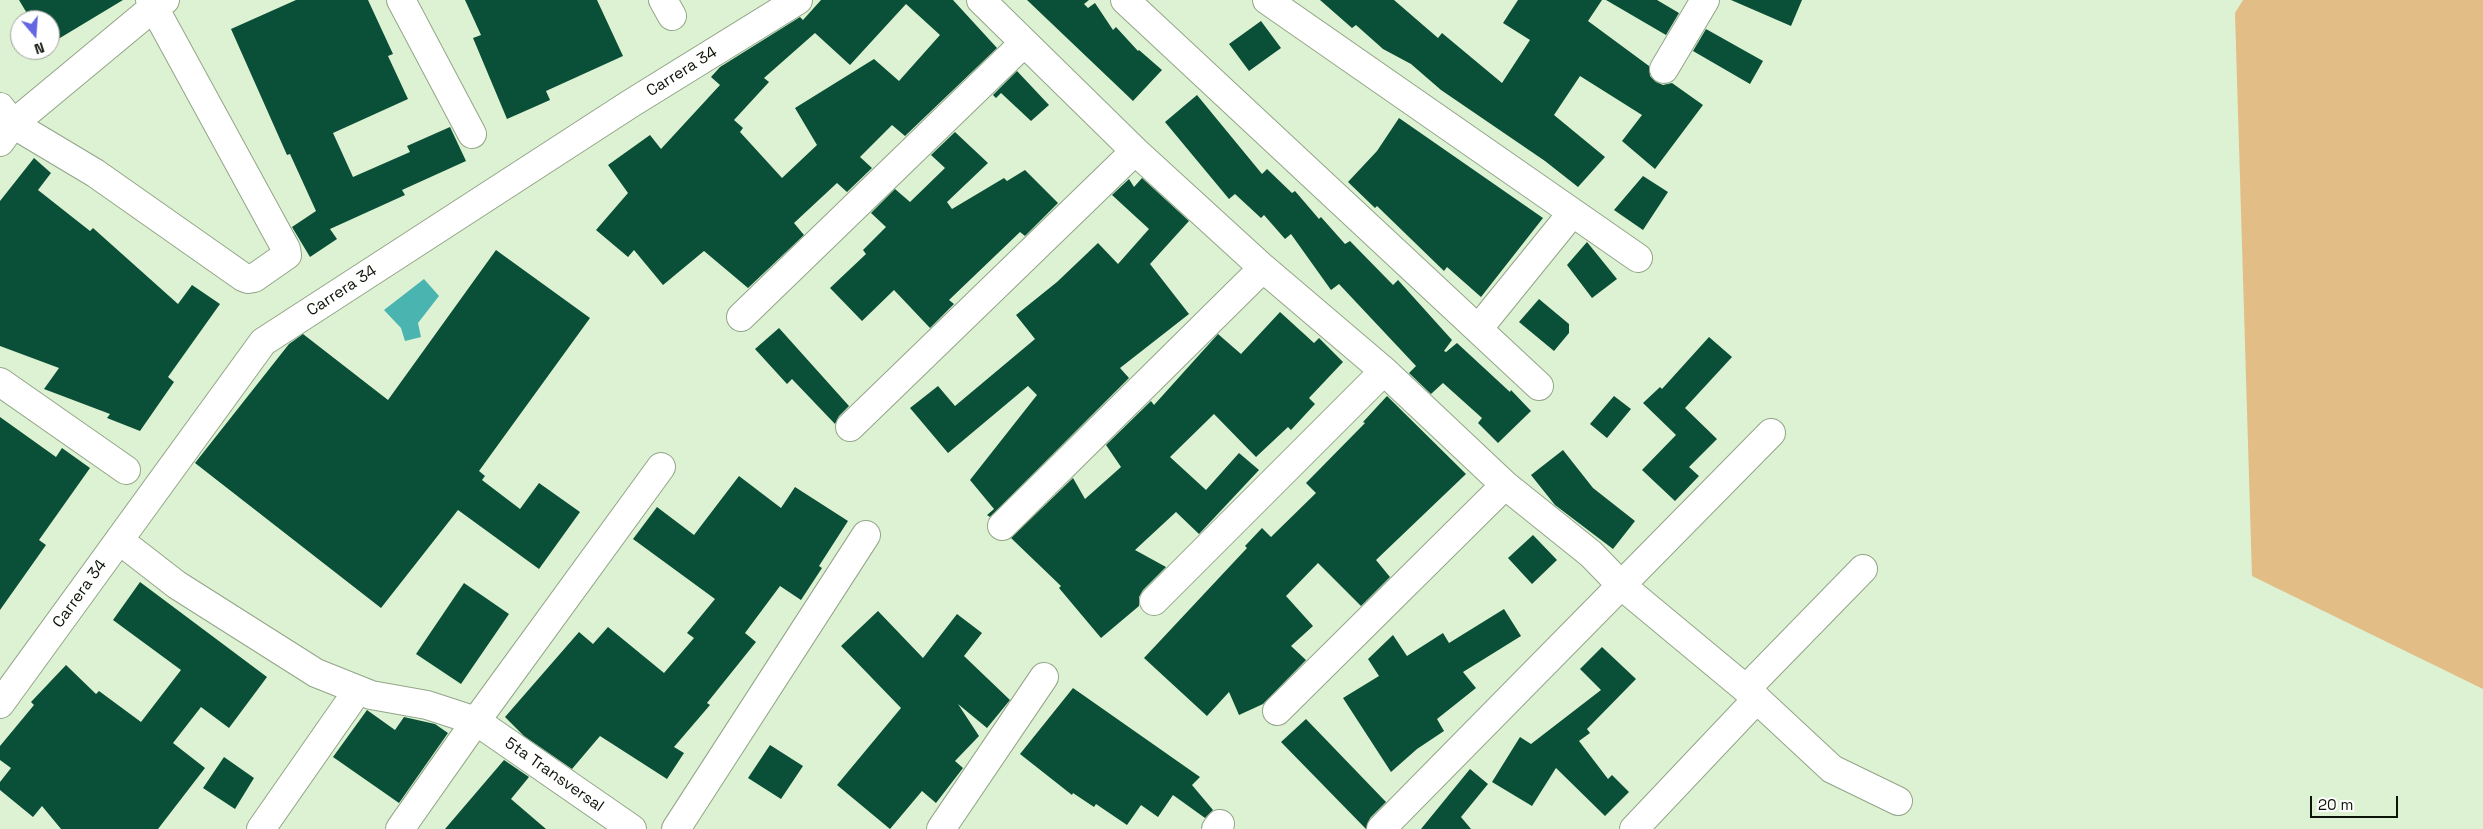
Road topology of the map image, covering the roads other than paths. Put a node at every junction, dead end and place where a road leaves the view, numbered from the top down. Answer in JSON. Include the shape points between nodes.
{"nodes":[{"id":1,"x":401,"y":0,"type":"edge"},
{"id":2,"x":798,"y":0,"type":"edge"},
{"id":3,"x":981,"y":0,"type":"edge"},
{"id":4,"x":1125,"y":0,"type":"edge"},
{"id":5,"x":1267,"y":0,"type":"edge"},
{"id":6,"x":1706,"y":0,"type":"edge"},
{"id":7,"x":156,"y":2,"type":"edge"},
{"id":8,"x":1024,"y":43,"type":"junction"},
{"id":9,"x":1664,"y":69,"type":"dead end"},
{"id":10,"x":4,"y":124,"type":"edge"},
{"id":11,"x":472,"y":134,"type":"dead end"},
{"id":12,"x":1135,"y":151,"type":"junction"},
{"id":13,"x":1572,"y":213,"type":"junction"},
{"id":14,"x":1638,"y":258,"type":"dead end"},
{"id":15,"x":1263,"y":268,"type":"junction"},
{"id":16,"x":741,"y":317,"type":"dead end"},
{"id":17,"x":1478,"y":329,"type":"junction"},
{"id":18,"x":1384,"y":371,"type":"junction"},
{"id":19,"x":0,"y":382,"type":"edge"},
{"id":20,"x":1539,"y":386,"type":"dead end"},
{"id":21,"x":850,"y":427,"type":"dead end"},
{"id":22,"x":1771,"y":433,"type":"dead end"},
{"id":23,"x":661,"y":467,"type":"dead end"},
{"id":24,"x":126,"y":470,"type":"dead end"},
{"id":25,"x":1505,"y":485,"type":"junction"},
{"id":26,"x":1002,"y":526,"type":"dead end"},
{"id":27,"x":866,"y":535,"type":"dead end"},
{"id":28,"x":119,"y":540,"type":"junction"},
{"id":29,"x":1863,"y":569,"type":"dead end"},
{"id":30,"x":1622,"y":586,"type":"junction"},
{"id":31,"x":1154,"y":601,"type":"dead end"},
{"id":32,"x":1044,"y":677,"type":"dead end"},
{"id":33,"x":358,"y":690,"type":"junction"},
{"id":34,"x":1751,"y":694,"type":"junction"},
{"id":35,"x":0,"y":704,"type":"edge"},
{"id":36,"x":1277,"y":711,"type":"dead end"},
{"id":37,"x":476,"y":720,"type":"junction"},
{"id":38,"x":1898,"y":801,"type":"dead end"},
{"id":39,"x":261,"y":829,"type":"edge"},
{"id":40,"x":400,"y":829,"type":"edge"},
{"id":41,"x":632,"y":829,"type":"edge"},
{"id":42,"x":676,"y":829,"type":"edge"},
{"id":43,"x":941,"y":829,"type":"edge"},
{"id":44,"x":1381,"y":829,"type":"edge"},
{"id":45,"x":1634,"y":829,"type":"edge"}],
"edges":[{"from":1,"to":11,"type":"street"},
{"from":2,"to":28,"type":"street","name":"Carrera 34","via":[[630,104],[263,342]]},
{"from":3,"to":8,"type":"street"},
{"from":4,"to":17,"type":"street"},
{"from":5,"to":13,"type":"street"},
{"from":6,"to":9,"type":"street"},
{"from":7,"to":10,"type":"street"},
{"from":7,"to":10,"type":"street","via":[[287,255],[248,280],[95,173]]},
{"from":8,"to":12,"type":"street"},
{"from":8,"to":16,"type":"street"},
{"from":12,"to":15,"type":"street"},
{"from":12,"to":21,"type":"street"},
{"from":13,"to":14,"type":"street"},
{"from":13,"to":17,"type":"street"},
{"from":15,"to":18,"type":"street"},
{"from":15,"to":26,"type":"street"},
{"from":17,"to":20,"type":"street"},
{"from":18,"to":25,"type":"street"},
{"from":18,"to":31,"type":"street"},
{"from":19,"to":24,"type":"street"},
{"from":22,"to":30,"type":"street"},
{"from":23,"to":37,"type":"street"},
{"from":25,"to":30,"type":"street","via":[[1591,554]]},
{"from":25,"to":36,"type":"street"},
{"from":27,"to":42,"type":"street"},
{"from":28,"to":33,"type":"street","name":"5ta Transversal","via":[[177,585],[316,673]]},
{"from":28,"to":35,"type":"street","name":"Carrera 34"},
{"from":29,"to":34,"type":"street"},
{"from":30,"to":34,"type":"street"},
{"from":30,"to":44,"type":"street"},
{"from":32,"to":43,"type":"street"},
{"from":33,"to":37,"type":"street","name":"5ta Transversal","via":[[427,704]]},
{"from":33,"to":39,"type":"street"},
{"from":34,"to":38,"type":"street","via":[[1832,769]]},
{"from":34,"to":45,"type":"street"},
{"from":37,"to":40,"type":"street"},
{"from":37,"to":41,"type":"street","name":"5ta Transversal"}]}
